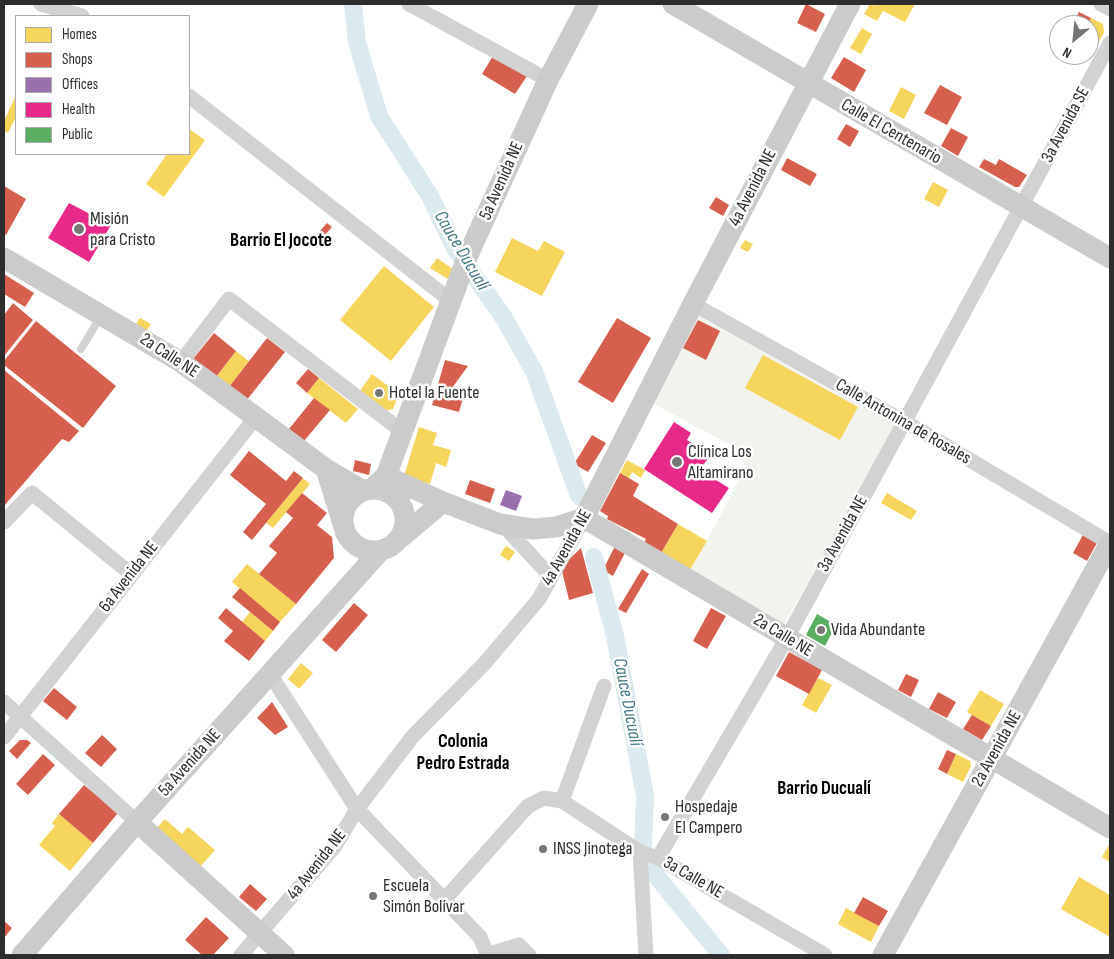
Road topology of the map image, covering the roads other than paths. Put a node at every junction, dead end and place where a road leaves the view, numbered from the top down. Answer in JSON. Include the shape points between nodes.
{"nodes":[{"id":1,"x":409,"y":4,"type":"edge"},
{"id":2,"x":588,"y":4,"type":"edge"},
{"id":3,"x":673,"y":4,"type":"edge"},
{"id":4,"x":850,"y":4,"type":"edge"},
{"id":5,"x":1101,"y":4,"type":"edge"},
{"id":6,"x":46,"y":5,"type":"edge"},
{"id":7,"x":1110,"y":9,"type":"edge"},
{"id":8,"x":79,"y":15,"type":"edge"},
{"id":9,"x":1110,"y":43,"type":"edge"},
{"id":10,"x":548,"y":80,"type":"junction"},
{"id":11,"x":802,"y":80,"type":"junction"},
{"id":12,"x":190,"y":97,"type":"edge"},
{"id":13,"x":1022,"y":207,"type":"junction"},
{"id":14,"x":4,"y":258,"type":"edge"},
{"id":15,"x":1110,"y":258,"type":"edge"},
{"id":16,"x":451,"y":301,"type":"junction"},
{"id":17,"x":693,"y":304,"type":"junction"},
{"id":18,"x":102,"y":315,"type":"junction"},
{"id":19,"x":81,"y":349,"type":"dead end"},
{"id":20,"x":181,"y":362,"type":"junction"},
{"id":21,"x":256,"y":417,"type":"junction"},
{"id":22,"x":905,"y":422,"type":"junction"},
{"id":23,"x":403,"y":432,"type":"junction"},
{"id":24,"x":326,"y":469,"type":"junction"},
{"id":25,"x":383,"y":490,"type":"junction"},
{"id":26,"x":443,"y":502,"type":"junction"},
{"id":27,"x":584,"y":518,"type":"junction"},
{"id":28,"x":4,"y":522,"type":"edge"},
{"id":29,"x":502,"y":524,"type":"junction"},
{"id":30,"x":348,"y":533,"type":"junction"},
{"id":31,"x":1110,"y":543,"type":"edge"},
{"id":32,"x":390,"y":545,"type":"junction"},
{"id":33,"x":360,"y":573,"type":"junction"},
{"id":34,"x":131,"y":574,"type":"junction"},
{"id":35,"x":551,"y":576,"type":"junction"},
{"id":36,"x":786,"y":638,"type":"junction"},
{"id":37,"x":270,"y":674,"type":"junction"},
{"id":38,"x":604,"y":686,"type":"dead end"},
{"id":39,"x":4,"y":702,"type":"edge"},
{"id":40,"x":21,"y":716,"type":"junction"},
{"id":41,"x":4,"y":737,"type":"edge"},
{"id":42,"x":992,"y":760,"type":"junction"},
{"id":43,"x":562,"y":801,"type":"junction"},
{"id":44,"x":357,"y":809,"type":"junction"},
{"id":45,"x":137,"y":822,"type":"junction"},
{"id":46,"x":1110,"y":828,"type":"edge"},
{"id":47,"x":640,"y":852,"type":"junction"},
{"id":48,"x":658,"y":858,"type":"junction"},
{"id":49,"x":445,"y":899,"type":"junction"},
{"id":50,"x":260,"y":935,"type":"junction"},
{"id":51,"x":22,"y":955,"type":"edge"},
{"id":52,"x":241,"y":955,"type":"edge"},
{"id":53,"x":284,"y":955,"type":"edge"},
{"id":54,"x":486,"y":955,"type":"edge"},
{"id":55,"x":529,"y":955,"type":"edge"},
{"id":56,"x":646,"y":955,"type":"edge"},
{"id":57,"x":825,"y":955,"type":"edge"},
{"id":58,"x":883,"y":955,"type":"edge"}],
"edges":[{"from":1,"to":10,"type":"street"},
{"from":2,"to":10,"type":"street","name":"5a Avenida NE"},
{"from":3,"to":11,"type":"street","name":"Calle El Centenario"},
{"from":4,"to":11,"type":"street","name":"4a Avenida NE"},
{"from":5,"to":7,"type":"street"},
{"from":6,"to":8,"type":"street"},
{"from":9,"to":13,"type":"street","name":"3a Avenida SE"},
{"from":10,"to":16,"type":"street","name":"5a Avenida NE"},
{"from":11,"to":13,"type":"street","name":"Calle El Centenario"},
{"from":11,"to":17,"type":"street","name":"4a Avenida NE"},
{"from":12,"to":16,"type":"street"},
{"from":13,"to":15,"type":"street","name":"Calle El Centenario"},
{"from":13,"to":22,"type":"street","name":"3a Avenida NE"},
{"from":14,"to":18,"type":"street","name":"2a Calle NE"},
{"from":16,"to":23,"type":"street","name":"5a Avenida NE"},
{"from":17,"to":22,"type":"street","name":"Calle Antonina de Rosales"},
{"from":17,"to":27,"type":"street","name":"4a Avenida NE"},
{"from":18,"to":19,"type":"lane"},
{"from":18,"to":20,"type":"street","name":"2a Calle NE"},
{"from":20,"to":21,"type":"street","name":"2a Calle NE"},
{"from":20,"to":23,"type":"street","via":[[229,299]]},
{"from":21,"to":24,"type":"street","name":"2a Calle NE"},
{"from":21,"to":34,"type":"street","name":"6a Avenida NE"},
{"from":22,"to":31,"type":"street","name":"Calle Antonina de Rosales"},
{"from":22,"to":36,"type":"street","name":"3a Avenida NE"},
{"from":23,"to":25,"type":"street","name":"5a Avenida NE"},
{"from":24,"to":25,"type":"street","name":"2a Calle NE"},
{"from":24,"to":30,"type":"street"},
{"from":25,"to":26,"type":"street","name":"2a Calle NE"},
{"from":25,"to":30,"type":"street","via":[[346,504]]},
{"from":25,"to":32,"type":"street","via":[[406,520],[404,530]]},
{"from":26,"to":29,"type":"street"},
{"from":26,"to":32,"type":"street","name":"5a Avenida NE"},
{"from":27,"to":29,"type":"street","via":[[549,528]]},
{"from":27,"to":35,"type":"street","name":"4a Avenida NE"},
{"from":27,"to":36,"type":"street","name":"2a Calle NE"},
{"from":28,"to":34,"type":"street","via":[[32,493]]},
{"from":29,"to":35,"type":"street"},
{"from":30,"to":32,"type":"street","via":[[366,550]]},
{"from":30,"to":33,"type":"street"},
{"from":31,"to":42,"type":"street","name":"2a Avenida NE"},
{"from":32,"to":33,"type":"street","name":"5a Avenida NE"},
{"from":33,"to":37,"type":"street","name":"5a Avenida NE"},
{"from":34,"to":40,"type":"street","name":"6a Avenida NE"},
{"from":35,"to":44,"type":"street","name":"4a Avenida NE","via":[[539,599],[484,664],[413,736]]},
{"from":36,"to":42,"type":"street","name":"2a Calle NE"},
{"from":36,"to":48,"type":"street","name":"3a Avenida NE"},
{"from":37,"to":44,"type":"street"},
{"from":37,"to":45,"type":"street","name":"5a Avenida NE"},
{"from":38,"to":43,"type":"street"},
{"from":39,"to":40,"type":"street"},
{"from":40,"to":41,"type":"street","name":"6a Avenida NE"},
{"from":40,"to":45,"type":"street"},
{"from":42,"to":46,"type":"street","name":"2a Calle NE"},
{"from":42,"to":58,"type":"street","name":"2a Avenida NE"},
{"from":43,"to":47,"type":"street","name":"3a Calle NE"},
{"from":43,"to":49,"type":"street","via":[[544,798],[528,806]]},
{"from":44,"to":49,"type":"street"},
{"from":44,"to":50,"type":"street","name":"4a Avenida NE","via":[[335,846]]},
{"from":45,"to":50,"type":"street"},
{"from":45,"to":51,"type":"street","name":"5a Avenida NE"},
{"from":47,"to":48,"type":"street","name":"3a Calle NE"},
{"from":47,"to":56,"type":"street"},
{"from":48,"to":57,"type":"street","name":"3a Calle NE"},
{"from":49,"to":54,"type":"street","via":[[480,937]]},
{"from":50,"to":52,"type":"street","name":"4a Avenida NE"},
{"from":50,"to":53,"type":"street"},
{"from":54,"to":55,"type":"street","via":[[519,945]]}]}
